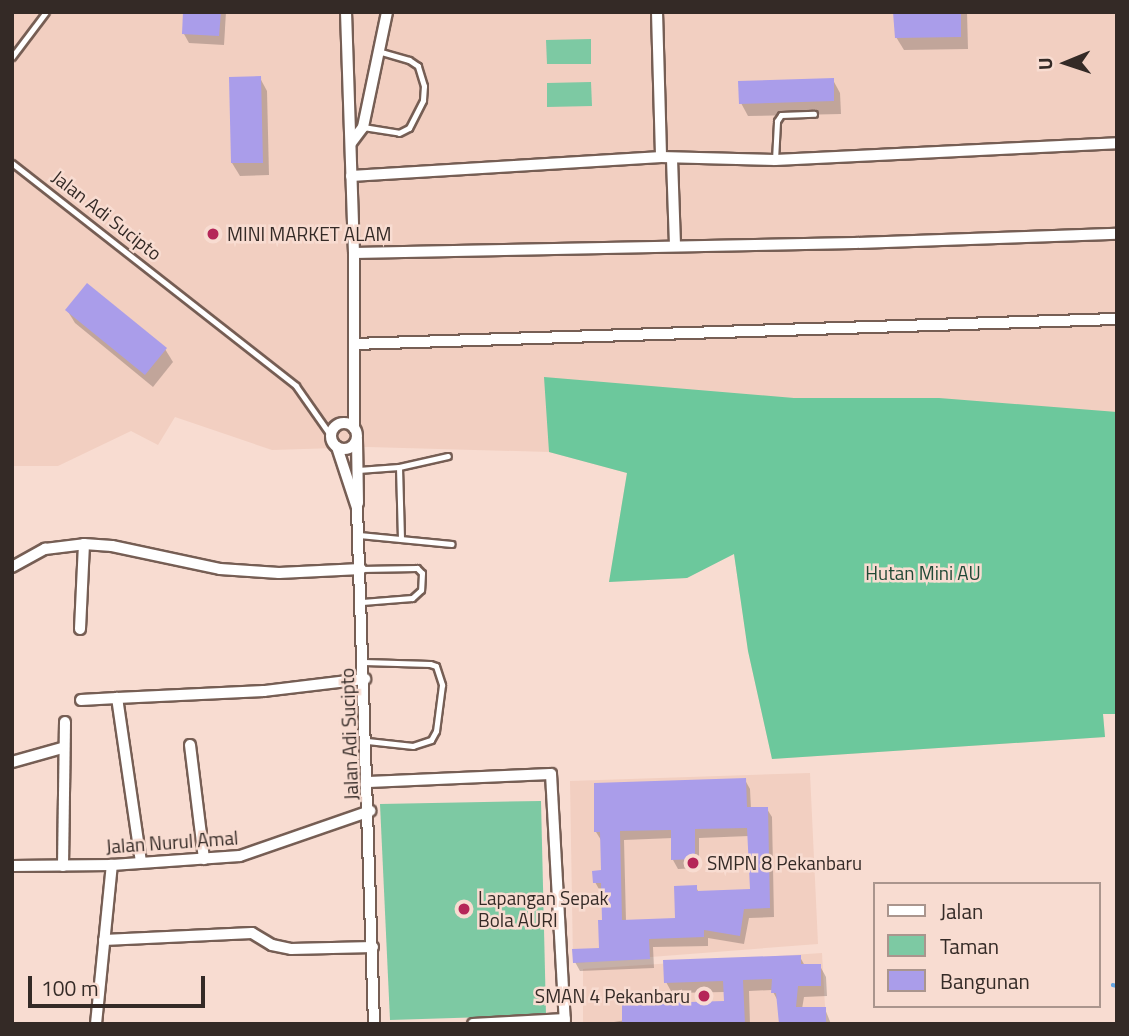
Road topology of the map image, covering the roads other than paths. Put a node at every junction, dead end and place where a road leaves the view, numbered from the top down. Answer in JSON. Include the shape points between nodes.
{"nodes":[{"id":1,"x":46,"y":12,"type":"edge"},
{"id":2,"x":346,"y":12,"type":"edge"},
{"id":3,"x":387,"y":12,"type":"edge"},
{"id":4,"x":657,"y":12,"type":"edge"},
{"id":5,"x":377,"y":51,"type":"junction"},
{"id":6,"x":12,"y":57,"type":"edge"},
{"id":7,"x":814,"y":114,"type":"dead end"},
{"id":8,"x":363,"y":127,"type":"junction"},
{"id":9,"x":351,"y":143,"type":"junction"},
{"id":10,"x":1117,"y":143,"type":"edge"},
{"id":11,"x":667,"y":158,"type":"junction"},
{"id":12,"x":775,"y":160,"type":"junction"},
{"id":13,"x":12,"y":163,"type":"edge"},
{"id":14,"x":351,"y":176,"type":"junction"},
{"id":15,"x":1117,"y":234,"type":"edge"},
{"id":16,"x":675,"y":246,"type":"junction"},
{"id":17,"x":354,"y":253,"type":"junction"},
{"id":18,"x":1117,"y":319,"type":"edge"},
{"id":19,"x":354,"y":344,"type":"junction"},
{"id":20,"x":354,"y":428,"type":"junction"},
{"id":21,"x":357,"y":440,"type":"junction"},
{"id":22,"x":334,"y":441,"type":"junction"},
{"id":23,"x":448,"y":456,"type":"dead end"},
{"id":24,"x":399,"y":467,"type":"junction"},
{"id":25,"x":359,"y":470,"type":"junction"},
{"id":26,"x":358,"y":508,"type":"junction"},
{"id":27,"x":359,"y":535,"type":"junction"},
{"id":28,"x":401,"y":538,"type":"junction"},
{"id":29,"x":84,"y":544,"type":"junction"},
{"id":30,"x":452,"y":544,"type":"dead end"},
{"id":31,"x":12,"y":566,"type":"edge"},
{"id":32,"x":360,"y":569,"type":"junction"},
{"id":33,"x":362,"y":603,"type":"junction"},
{"id":34,"x":80,"y":629,"type":"dead end"},
{"id":35,"x":364,"y":662,"type":"junction"},
{"id":36,"x":365,"y":679,"type":"junction"},
{"id":37,"x":117,"y":698,"type":"junction"},
{"id":38,"x":81,"y":701,"type":"dead end"},
{"id":39,"x":65,"y":722,"type":"dead end"},
{"id":40,"x":367,"y":741,"type":"junction"},
{"id":41,"x":190,"y":745,"type":"dead end"},
{"id":42,"x":62,"y":748,"type":"junction"},
{"id":43,"x":12,"y":762,"type":"edge"},
{"id":44,"x":368,"y":782,"type":"junction"},
{"id":45,"x":370,"y":811,"type":"junction"},
{"id":46,"x":204,"y":859,"type":"junction"},
{"id":47,"x":141,"y":862,"type":"junction"},
{"id":48,"x":111,"y":865,"type":"junction"},
{"id":49,"x":12,"y":866,"type":"edge"},
{"id":50,"x":63,"y":866,"type":"junction"},
{"id":51,"x":104,"y":940,"type":"junction"},
{"id":52,"x":373,"y":947,"type":"junction"},
{"id":53,"x":565,"y":1021,"type":"edge"},
{"id":54,"x":96,"y":1024,"type":"edge"},
{"id":55,"x":374,"y":1024,"type":"edge"},
{"id":56,"x":473,"y":1024,"type":"edge"}],
"edges":[{"from":1,"to":6,"type":"lane"},
{"from":2,"to":9,"type":"street"},
{"from":3,"to":5,"type":"street"},
{"from":4,"to":11,"type":"street"},
{"from":5,"to":8,"type":"street"},
{"from":5,"to":8,"type":"lane","via":[[418,66],[423,100],[409,128],[399,133]]},
{"from":7,"to":12,"type":"lane","via":[[781,115]]},
{"from":8,"to":9,"type":"street"},
{"from":9,"to":14,"type":"street"},
{"from":10,"to":12,"type":"street"},
{"from":11,"to":12,"type":"street"},
{"from":11,"to":14,"type":"street"},
{"from":11,"to":16,"type":"street"},
{"from":13,"to":22,"type":"lane","name":"Jalan Adi Sucipto","via":[[296,386]]},
{"from":14,"to":17,"type":"street"},
{"from":15,"to":16,"type":"street"},
{"from":16,"to":17,"type":"street"},
{"from":17,"to":19,"type":"street"},
{"from":18,"to":19,"type":"street"},
{"from":19,"to":20,"type":"street"},
{"from":20,"to":21,"type":"street"},
{"from":20,"to":22,"type":"street","via":[[347,423],[338,425]]},
{"from":21,"to":22,"type":"street","via":[[348,449]]},
{"from":21,"to":25,"type":"street"},
{"from":22,"to":26,"type":"street","name":"Jalan Adi Sucipto"},
{"from":23,"to":24,"type":"lane"},
{"from":24,"to":25,"type":"lane"},
{"from":24,"to":28,"type":"lane"},
{"from":25,"to":26,"type":"street"},
{"from":26,"to":27,"type":"street","name":"Jalan Adi Sucipto"},
{"from":27,"to":28,"type":"lane"},
{"from":27,"to":32,"type":"street","name":"Jalan Adi Sucipto"},
{"from":28,"to":30,"type":"lane"},
{"from":29,"to":31,"type":"street","via":[[45,549]]},
{"from":29,"to":32,"type":"street","via":[[220,569],[279,573]]},
{"from":29,"to":34,"type":"street"},
{"from":32,"to":33,"type":"street","name":"Jalan Adi Sucipto"},
{"from":32,"to":33,"type":"lane","via":[[417,568],[422,573],[421,590],[412,598]]},
{"from":33,"to":35,"type":"street","name":"Jalan Adi Sucipto"},
{"from":35,"to":36,"type":"street","name":"Jalan Adi Sucipto"},
{"from":35,"to":40,"type":"lane","via":[[430,664],[436,666],[442,685],[431,740],[413,746]]},
{"from":36,"to":37,"type":"street","via":[[264,691]]},
{"from":36,"to":40,"type":"street","name":"Jalan Adi Sucipto"},
{"from":37,"to":38,"type":"street"},
{"from":37,"to":47,"type":"street"},
{"from":39,"to":42,"type":"street"},
{"from":40,"to":44,"type":"street","name":"Jalan Adi Sucipto"},
{"from":41,"to":46,"type":"street"},
{"from":42,"to":43,"type":"street"},
{"from":42,"to":50,"type":"street"},
{"from":44,"to":45,"type":"street","name":"Jalan Adi Sucipto"},
{"from":44,"to":53,"type":"street","via":[[551,774]]},
{"from":45,"to":46,"type":"street","name":"Jalan Nurul Amal","via":[[265,849]]},
{"from":45,"to":52,"type":"street","name":"Jalan Adi Sucipto"},
{"from":46,"to":47,"type":"street","name":"Jalan Nurul Amal"},
{"from":47,"to":48,"type":"street","name":"Jalan Nurul Amal"},
{"from":48,"to":50,"type":"street","name":"Jalan Nurul Amal"},
{"from":48,"to":51,"type":"street"},
{"from":49,"to":50,"type":"street","name":"Jalan Nurul Amal"},
{"from":51,"to":52,"type":"street","via":[[252,933],[272,945],[290,948]]},
{"from":51,"to":54,"type":"street"},
{"from":52,"to":55,"type":"street","name":"Jalan Adi Sucipto"},
{"from":53,"to":56,"type":"street"}]}
